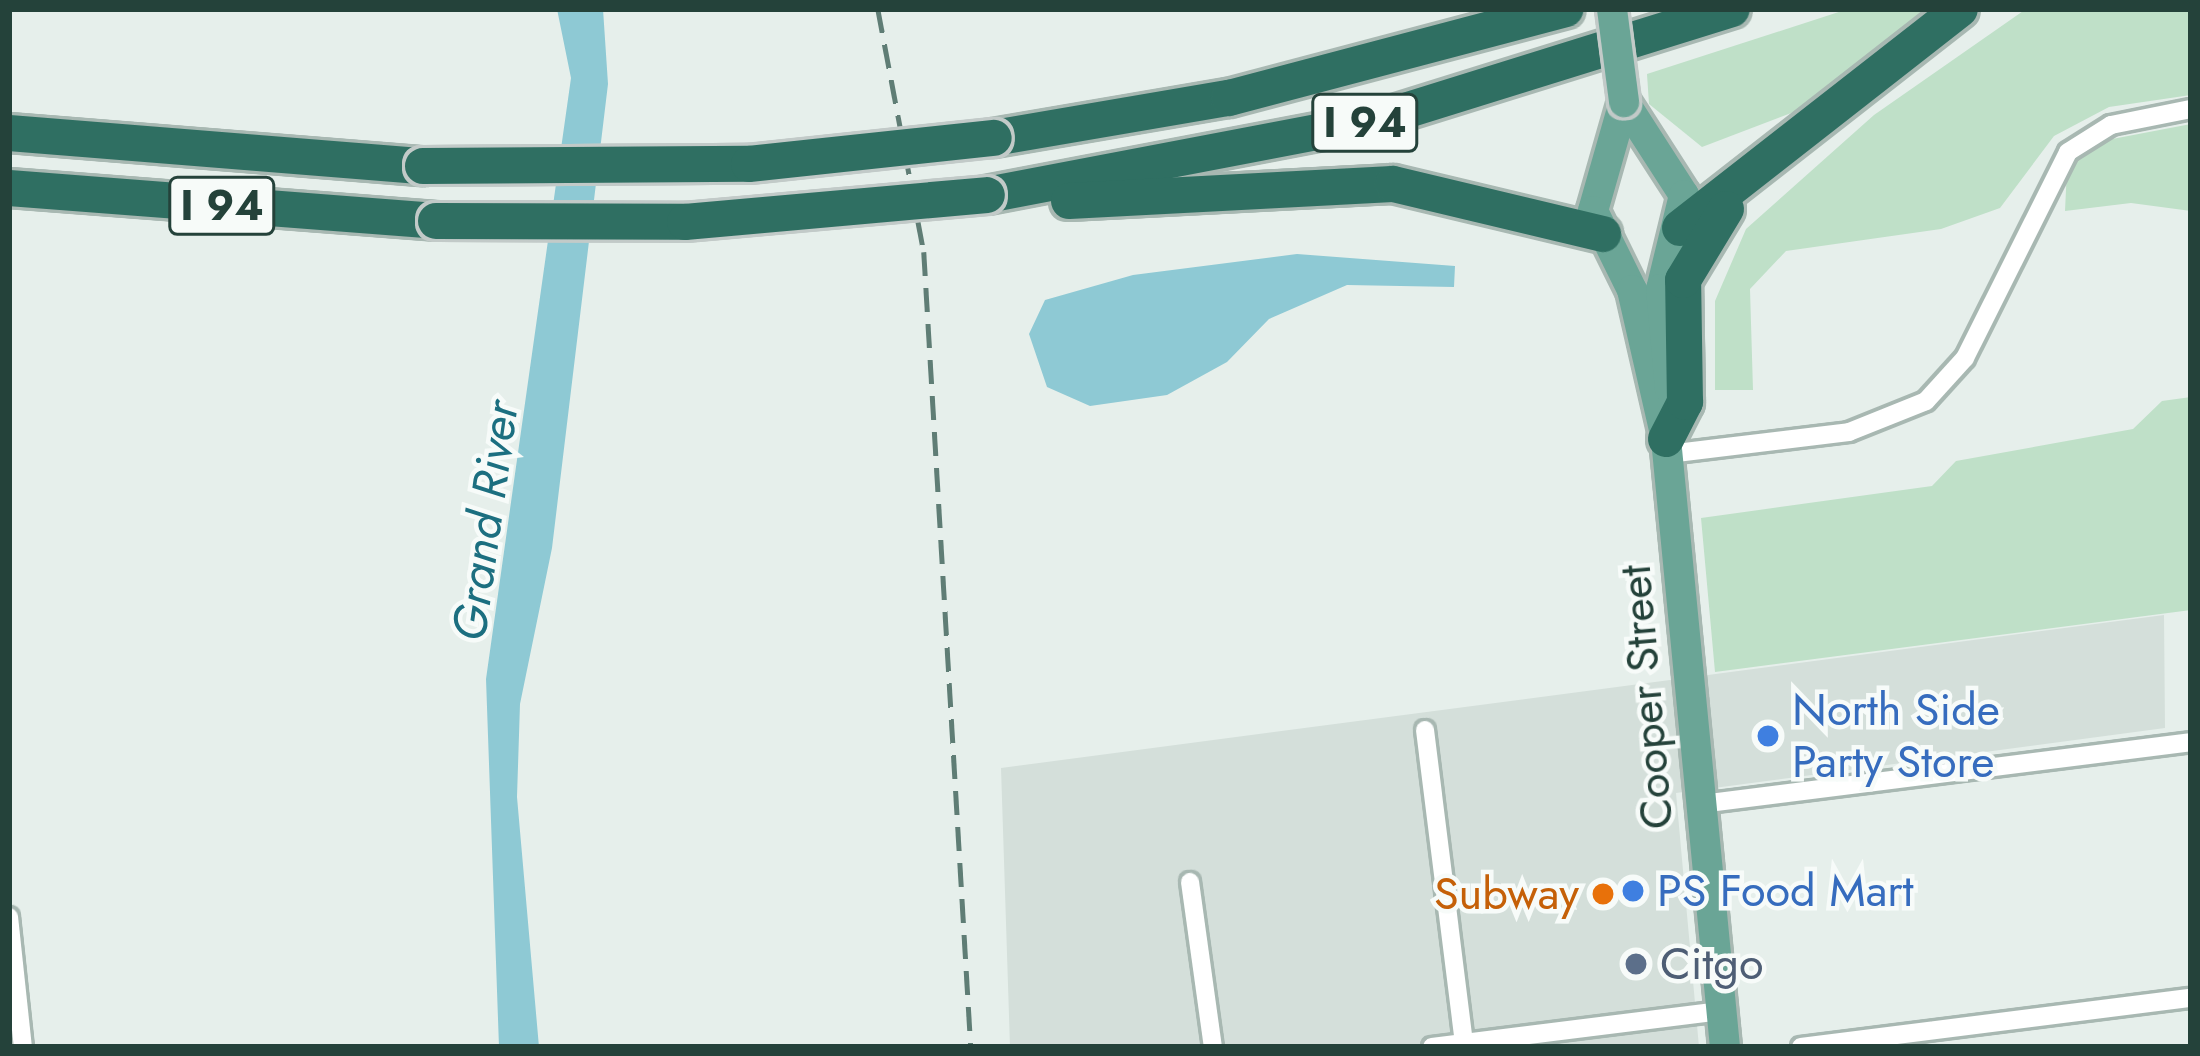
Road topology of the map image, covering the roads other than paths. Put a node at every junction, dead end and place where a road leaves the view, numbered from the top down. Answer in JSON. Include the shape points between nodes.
{"nodes":[{"id":1,"x":1564,"y":9,"type":"edge"},
{"id":2,"x":1612,"y":9,"type":"edge"},
{"id":3,"x":1732,"y":9,"type":"edge"},
{"id":4,"x":1960,"y":9,"type":"edge"},
{"id":5,"x":1624,"y":102,"type":"junction"},
{"id":6,"x":2191,"y":109,"type":"edge"},
{"id":7,"x":9,"y":133,"type":"edge"},
{"id":8,"x":1664,"y":167,"type":"junction"},
{"id":9,"x":1761,"y":169,"type":"junction"},
{"id":10,"x":1607,"y":173,"type":"junction"},
{"id":11,"x":9,"y":188,"type":"edge"},
{"id":12,"x":987,"y":195,"type":"junction"},
{"id":13,"x":1677,"y":232,"type":"junction"},
{"id":14,"x":1607,"y":239,"type":"junction"},
{"id":15,"x":1665,"y":435,"type":"junction"},
{"id":16,"x":1425,"y":730,"type":"dead end"},
{"id":17,"x":2191,"y":742,"type":"edge"},
{"id":18,"x":1701,"y":804,"type":"junction"},
{"id":19,"x":1190,"y":882,"type":"dead end"},
{"id":20,"x":9,"y":917,"type":"edge"},
{"id":21,"x":12,"y":983,"type":"edge"},
{"id":22,"x":2191,"y":998,"type":"edge"},
{"id":23,"x":1721,"y":1011,"type":"junction"},
{"id":24,"x":1942,"y":1038,"type":"edge"},
{"id":25,"x":1464,"y":1043,"type":"junction"},
{"id":26,"x":23,"y":1047,"type":"edge"},
{"id":27,"x":1213,"y":1047,"type":"edge"},
{"id":28,"x":1432,"y":1047,"type":"edge"},
{"id":29,"x":1725,"y":1047,"type":"edge"},
{"id":30,"x":1801,"y":1047,"type":"edge"}],
"edges":[{"from":1,"to":7,"type":"highway","number":"I 94","bridge":true,"via":[[1251,93],[994,138],[749,164],[423,166]]},
{"from":2,"to":5,"type":"main road","name":"Cooper Street","bridge":true},
{"from":3,"to":12,"type":"highway","number":"I 94","via":[[1366,122]]},
{"from":4,"to":9,"type":"highway"},
{"from":5,"to":8,"type":"main road","name":"Cooper Street"},
{"from":5,"to":10,"type":"main road","name":"Cooper Street"},
{"from":6,"to":15,"type":"street","via":[[2111,125],[2068,152],[1965,358],[1912,410],[1849,433]]},
{"from":8,"to":10,"type":"main road","via":[[1634,160]]},
{"from":8,"to":13,"type":"main road","name":"Cooper Street","via":[[1684,195]]},
{"from":9,"to":13,"type":"highway"},
{"from":9,"to":15,"type":"highway","via":[[1683,280],[1685,402]]},
{"from":10,"to":14,"type":"main road","name":"Cooper Street","via":[[1593,203]]},
{"from":11,"to":12,"type":"highway","number":"I 94","bridge":true,"via":[[436,220],[685,221]]},
{"from":12,"to":14,"type":"highway","via":[[1393,184]]},
{"from":13,"to":14,"type":"main road","via":[[1643,252]]},
{"from":13,"to":15,"type":"main road","name":"Cooper Street","via":[[1661,289],[1670,389]]},
{"from":14,"to":15,"type":"main road","name":"Cooper Street"},
{"from":15,"to":18,"type":"main road","name":"Cooper Street"},
{"from":16,"to":25,"type":"street"},
{"from":17,"to":18,"type":"street"},
{"from":18,"to":23,"type":"main road","name":"Cooper Street"},
{"from":19,"to":27,"type":"street"},
{"from":20,"to":21,"type":"street"},
{"from":21,"to":26,"type":"street"},
{"from":22,"to":24,"type":"street"},
{"from":23,"to":25,"type":"street"},
{"from":23,"to":29,"type":"main road","name":"Cooper Street"},
{"from":24,"to":30,"type":"street"},
{"from":25,"to":28,"type":"street"}]}
